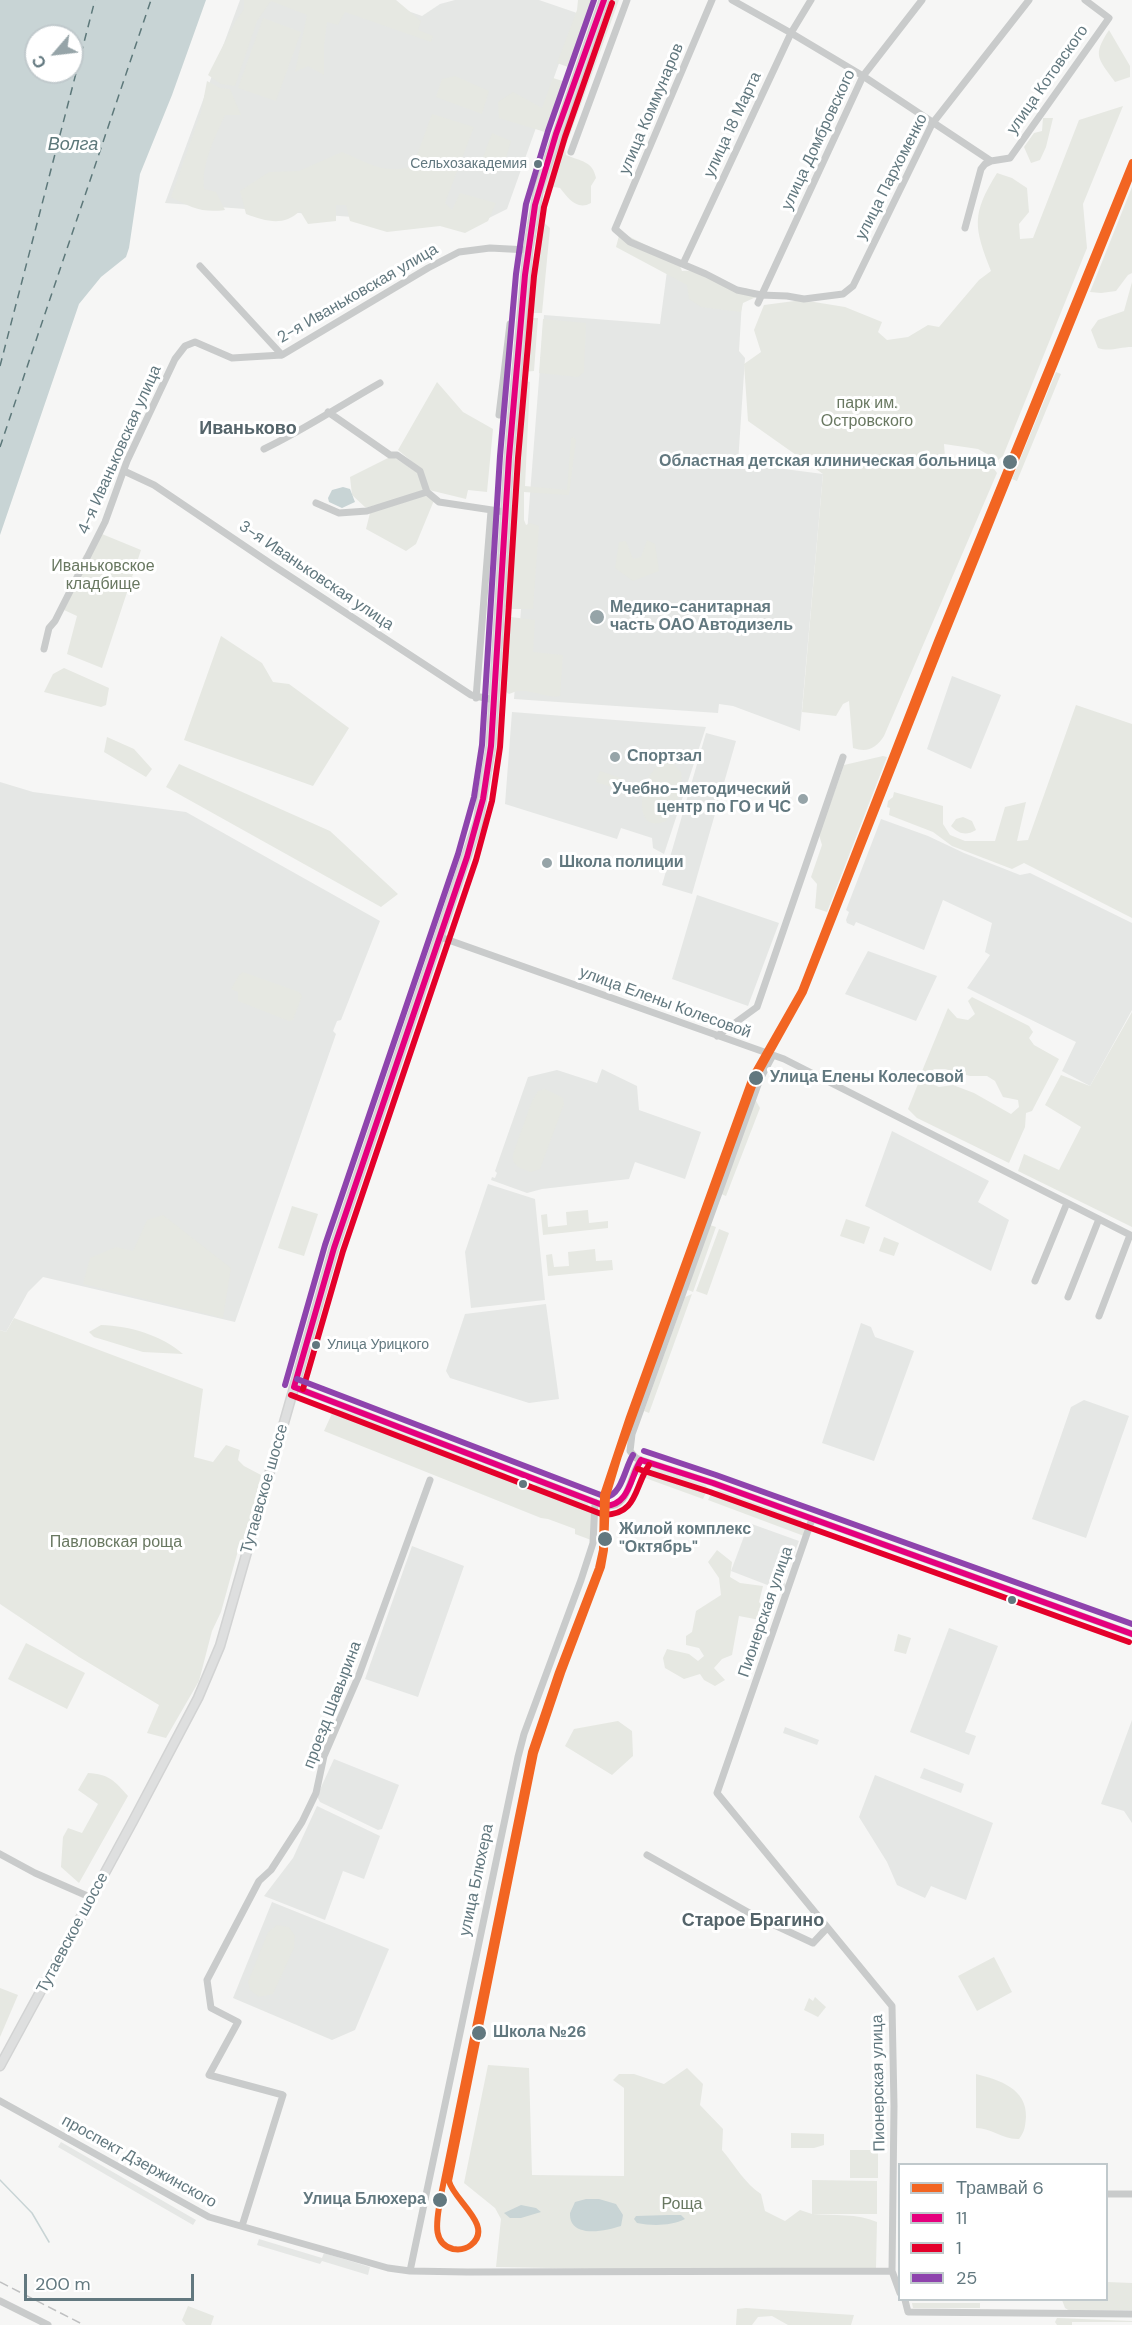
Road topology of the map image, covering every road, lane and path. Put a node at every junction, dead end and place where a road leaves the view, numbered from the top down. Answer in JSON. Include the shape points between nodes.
{"nodes":[{"id":1,"x":604,"y":0,"type":"edge"},
{"id":2,"x":627,"y":0,"type":"edge"},
{"id":3,"x":712,"y":0,"type":"edge"},
{"id":4,"x":732,"y":0,"type":"edge"},
{"id":5,"x":811,"y":0,"type":"edge"},
{"id":6,"x":922,"y":0,"type":"edge"},
{"id":7,"x":1029,"y":0,"type":"edge"},
{"id":8,"x":1085,"y":0,"type":"edge"},
{"id":9,"x":791,"y":33,"type":"junction"},
{"id":10,"x":863,"y":76,"type":"junction"},
{"id":11,"x":932,"y":124,"type":"junction"},
{"id":12,"x":571,"y":152,"type":"dead end"},
{"id":13,"x":991,"y":161,"type":"junction"},
{"id":14,"x":964,"y":228,"type":"dead end"},
{"id":15,"x":528,"y":250,"type":"junction"},
{"id":16,"x":683,"y":264,"type":"junction"},
{"id":17,"x":200,"y":266,"type":"dead end"},
{"id":18,"x":761,"y":295,"type":"junction"},
{"id":19,"x":758,"y":303,"type":"dead end"},
{"id":20,"x":510,"y":324,"type":"dead end"},
{"id":21,"x":282,"y":355,"type":"junction"},
{"id":22,"x":175,"y":359,"type":"joint"},
{"id":23,"x":502,"y":376,"type":"junction"},
{"id":24,"x":516,"y":378,"type":"junction"},
{"id":25,"x":380,"y":383,"type":"dead end"},
{"id":26,"x":328,"y":412,"type":"junction"},
{"id":27,"x":499,"y":415,"type":"dead end"},
{"id":28,"x":264,"y":449,"type":"dead end"},
{"id":29,"x":123,"y":471,"type":"junction"},
{"id":30,"x":427,"y":492,"type":"junction"},
{"id":31,"x":316,"y":503,"type":"dead end"},
{"id":32,"x":491,"y":511,"type":"junction"},
{"id":33,"x":505,"y":512,"type":"junction"},
{"id":34,"x":44,"y":649,"type":"dead end"},
{"id":35,"x":476,"y":698,"type":"junction"},
{"id":36,"x":494,"y":700,"type":"junction"},
{"id":37,"x":843,"y":757,"type":"dead end"},
{"id":38,"x":440,"y":937,"type":"junction"},
{"id":39,"x":717,"y":1036,"type":"junction"},
{"id":40,"x":773,"y":1055,"type":"junction"},
{"id":41,"x":1067,"y":1203,"type":"junction"},
{"id":42,"x":1099,"y":1219,"type":"junction"},
{"id":43,"x":1131,"y":1236,"type":"edge"},
{"id":44,"x":1035,"y":1281,"type":"dead end"},
{"id":45,"x":1068,"y":1297,"type":"dead end"},
{"id":46,"x":1099,"y":1316,"type":"dead end"},
{"id":47,"x":294,"y":1387,"type":"junction"},
{"id":48,"x":640,"y":1460,"type":"junction"},
{"id":49,"x":430,"y":1480,"type":"dead end"},
{"id":50,"x":595,"y":1502,"type":"junction"},
{"id":51,"x":812,"y":1519,"type":"junction"},
{"id":52,"x":1132,"y":1634,"type":"edge"},
{"id":53,"x":0,"y":1854,"type":"edge"},
{"id":54,"x":647,"y":1856,"type":"dead end"},
{"id":55,"x":92,"y":1898,"type":"junction"},
{"id":56,"x":827,"y":1928,"type":"junction"},
{"id":57,"x":0,"y":2066,"type":"edge"},
{"id":58,"x":0,"y":2101,"type":"edge"},
{"id":59,"x":896,"y":2194,"type":"edge"},
{"id":60,"x":1108,"y":2194,"type":"edge"},
{"id":61,"x":1132,"y":2194,"type":"edge"},
{"id":62,"x":242,"y":2226,"type":"junction"},
{"id":63,"x":410,"y":2271,"type":"junction"},
{"id":64,"x":892,"y":2271,"type":"junction"},
{"id":65,"x":898,"y":2288,"type":"edge"},
{"id":66,"x":0,"y":2301,"type":"edge"},
{"id":67,"x":904,"y":2301,"type":"edge"},
{"id":68,"x":1132,"y":2314,"type":"edge"},
{"id":69,"x":48,"y":2325,"type":"edge"}],
"edges":[{"from":1,"to":15,"type":"main road","name":"Тутаевское шоссе","via":[[539,187]]},
{"from":2,"to":12,"type":"street"},
{"from":3,"to":16,"type":"street","name":"улица Коммунаров","via":[[615,229],[630,242]]},
{"from":4,"to":9,"type":"street"},
{"from":5,"to":9,"type":"street","name":"улица 18 Марта"},
{"from":6,"to":10,"type":"street","name":"улица Домбровского"},
{"from":7,"to":11,"type":"street","name":"улица Пархоменко"},
{"from":8,"to":13,"type":"street","name":"улица Котовского","via":[[1109,18],[1010,158]]},
{"from":9,"to":10,"type":"street"},
{"from":9,"to":16,"type":"street","name":"улица 18 Марта"},
{"from":10,"to":11,"type":"street"},
{"from":10,"to":18,"type":"street","name":"улица Домбровского"},
{"from":11,"to":13,"type":"street"},
{"from":11,"to":18,"type":"street","name":"улица Пархоменко","via":[[853,286],[843,294],[804,299]]},
{"from":13,"to":14,"type":"street","via":[[981,170]]},
{"from":15,"to":21,"type":"street","name":"2-я Иваньковская улица","via":[[490,248],[459,252]]},
{"from":15,"to":24,"type":"main road","name":"Тутаевское шоссе"},
{"from":16,"to":18,"type":"street","via":[[737,290]]},
{"from":17,"to":21,"type":"street"},
{"from":18,"to":19,"type":"street","name":"улица Домбровского"},
{"from":20,"to":23,"type":"street"},
{"from":21,"to":22,"type":"street","name":"2-я Иваньковская улица","via":[[232,358],[195,342],[185,346]]},
{"from":22,"to":29,"type":"street","name":"4-я Иваньковская улица"},
{"from":23,"to":24,"type":"street"},
{"from":23,"to":27,"type":"street"},
{"from":24,"to":33,"type":"main road","name":"Тутаевское шоссе"},
{"from":25,"to":26,"type":"street"},
{"from":26,"to":28,"type":"street","via":[[284,441]]},
{"from":26,"to":30,"type":"street","via":[[420,471]]},
{"from":29,"to":34,"type":"street","name":"4-я Иваньковская улица","via":[[105,522],[58,616],[48,628]]},
{"from":29,"to":35,"type":"street","name":"3-я Иваньковская улица","via":[[154,484]]},
{"from":30,"to":31,"type":"street","via":[[367,511],[339,513]]},
{"from":30,"to":32,"type":"street","via":[[439,502]]},
{"from":32,"to":33,"type":"street"},
{"from":32,"to":35,"type":"street"},
{"from":33,"to":36,"type":"main road","name":"Тутаевское шоссе"},
{"from":35,"to":36,"type":"street","name":"3-я Иваньковская улица"},
{"from":36,"to":38,"type":"main road","name":"Тутаевское шоссе","via":[[481,810]]},
{"from":37,"to":39,"type":"street","via":[[757,1007]]},
{"from":38,"to":39,"type":"street","name":"улица Елены Колесовой"},
{"from":38,"to":47,"type":"main road","name":"Тутаевское шоссе","via":[[334,1248]]},
{"from":39,"to":40,"type":"street","name":"улица Елены Колесовой"},
{"from":40,"to":41,"type":"street","name":"улица Елены Колесовой"},
{"from":40,"to":48,"type":"street","via":[[760,1079],[632,1434],[630,1451]]},
{"from":41,"to":42,"type":"street","name":"улица Елены Колесовой"},
{"from":41,"to":44,"type":"street"},
{"from":42,"to":43,"type":"street","name":"улица Елены Колесовой"},
{"from":42,"to":45,"type":"street"},
{"from":43,"to":46,"type":"street"},
{"from":47,"to":50,"type":"street"},
{"from":47,"to":55,"type":"main road","name":"Тутаевское шоссе","via":[[220,1646],[198,1698]]},
{"from":48,"to":50,"type":"street","via":[[622,1501],[610,1506]]},
{"from":48,"to":51,"type":"street"},
{"from":49,"to":62,"type":"street","name":"проезд Шавырина","via":[[359,1675],[327,1748],[316,1793],[290,1841],[259,1881],[207,1980],[211,2008],[238,2022],[209,2075],[283,2095]]},
{"from":50,"to":63,"type":"street","name":"улица Блюхера","via":[[593,1543],[518,1757]]},
{"from":51,"to":52,"type":"street"},
{"from":51,"to":56,"type":"street","name":"Пионерская улица","via":[[717,1793]]},
{"from":53,"to":55,"type":"street"},
{"from":54,"to":56,"type":"street","via":[[753,1915],[813,1943]]},
{"from":55,"to":57,"type":"main road","name":"Тутаевское шоссе"},
{"from":56,"to":59,"type":"street","name":"Пионерская улица","via":[[892,2006]]},
{"from":58,"to":62,"type":"street","name":"проспект Дзержинского","via":[[209,2217]]},
{"from":59,"to":64,"type":"street","name":"Пионерская улица"},
{"from":60,"to":61,"type":"street"},
{"from":62,"to":63,"type":"street","name":"проспект Дзержинского"},
{"from":63,"to":64,"type":"street","name":"проспект Дзержинского"},
{"from":64,"to":65,"type":"street","name":"Пионерская улица"},
{"from":66,"to":69,"type":"street"},
{"from":67,"to":68,"type":"street","via":[[908,2312]]}]}
